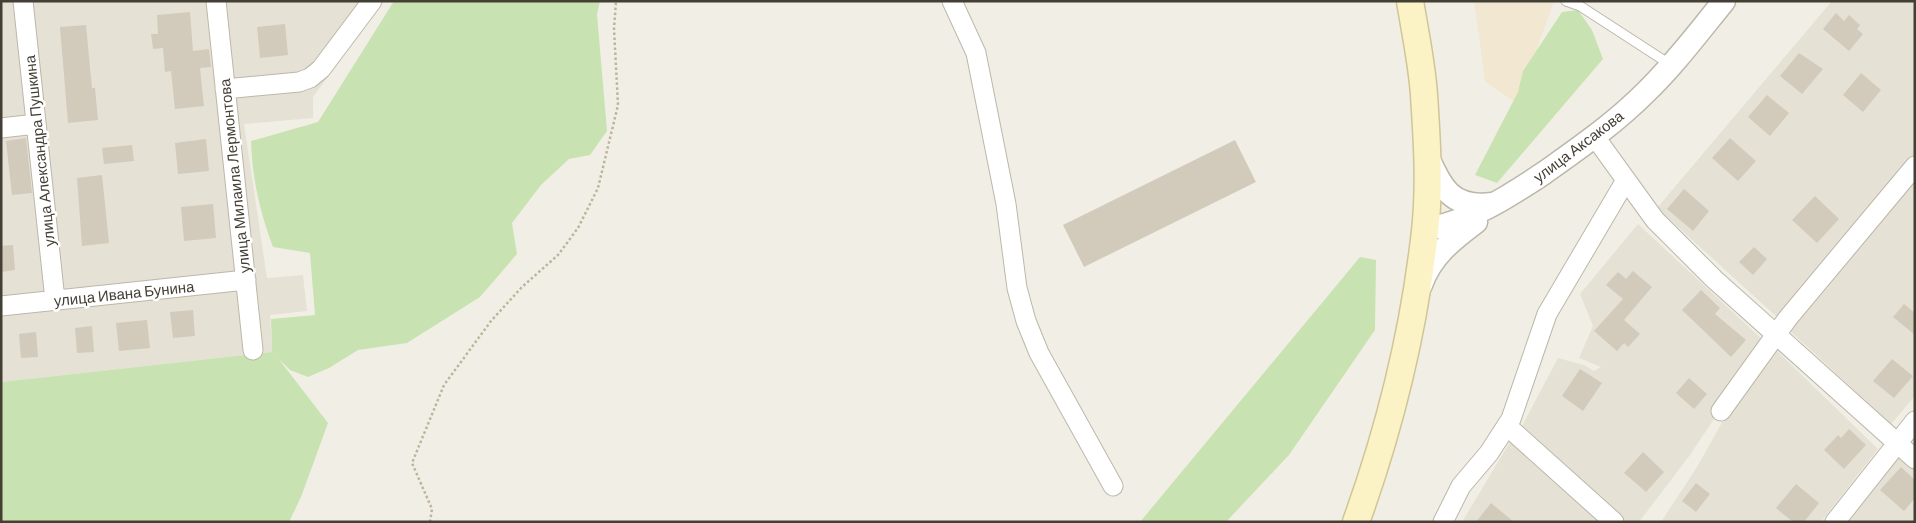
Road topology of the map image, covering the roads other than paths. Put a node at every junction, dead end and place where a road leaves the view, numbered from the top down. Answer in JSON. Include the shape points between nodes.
{"nodes":[{"id":1,"x":23,"y":1,"type":"edge"},
{"id":2,"x":216,"y":1,"type":"edge"},
{"id":3,"x":372,"y":1,"type":"edge"},
{"id":4,"x":952,"y":1,"type":"edge"},
{"id":5,"x":1410,"y":1,"type":"edge"},
{"id":6,"x":1566,"y":1,"type":"edge"},
{"id":7,"x":1724,"y":1,"type":"edge"},
{"id":8,"x":1672,"y":66,"type":"junction"},
{"id":9,"x":225,"y":89,"type":"junction"},
{"id":10,"x":36,"y":124,"type":"junction"},
{"id":11,"x":1,"y":128,"type":"edge"},
{"id":12,"x":1595,"y":137,"type":"junction"},
{"id":13,"x":1427,"y":155,"type":"junction"},
{"id":14,"x":1915,"y":166,"type":"edge"},
{"id":15,"x":1626,"y":180,"type":"junction"},
{"id":16,"x":1500,"y":202,"type":"junction"},
{"id":17,"x":1426,"y":230,"type":"junction"},
{"id":18,"x":246,"y":280,"type":"junction"},
{"id":19,"x":55,"y":300,"type":"junction"},
{"id":20,"x":1415,"y":302,"type":"junction"},
{"id":21,"x":1,"y":306,"type":"edge"},
{"id":22,"x":1776,"y":334,"type":"junction"},
{"id":23,"x":254,"y":350,"type":"dead end"},
{"id":24,"x":1721,"y":411,"type":"dead end"},
{"id":25,"x":1915,"y":421,"type":"edge"},
{"id":26,"x":1507,"y":426,"type":"junction"},
{"id":27,"x":1897,"y":443,"type":"junction"},
{"id":28,"x":1915,"y":459,"type":"edge"},
{"id":29,"x":1114,"y":486,"type":"dead end"},
{"id":30,"x":1444,"y":521,"type":"edge"},
{"id":31,"x":1356,"y":522,"type":"edge"},
{"id":32,"x":1614,"y":522,"type":"edge"},
{"id":33,"x":1835,"y":522,"type":"edge"}],
"edges":[{"from":1,"to":10,"type":"street","name":"улица Александра Пушкина"},
{"from":2,"to":9,"type":"street","name":"улица Милаила Лермонтова"},
{"from":3,"to":9,"type":"street","via":[[321,70],[310,78],[299,82]]},
{"from":4,"to":29,"type":"street","via":[[976,53],[1006,204],[1017,288],[1026,321],[1039,353]]},
{"from":5,"to":13,"type":"main road","via":[[1424,92]]},
{"from":6,"to":8,"type":"lane","via":[[1580,6]]},
{"from":7,"to":8,"type":"street","name":"улица Аксакова"},
{"from":8,"to":12,"type":"street","name":"улица Аксакова"},
{"from":9,"to":18,"type":"street","name":"улица Милаила Лермонтова"},
{"from":10,"to":11,"type":"street"},
{"from":10,"to":19,"type":"street","name":"улица Александра Пушкина"},
{"from":12,"to":15,"type":"street"},
{"from":12,"to":16,"type":"street","name":"улица Аксакова"},
{"from":13,"to":16,"type":"street","via":[[1435,175],[1453,198],[1466,204]]},
{"from":13,"to":17,"type":"main road"},
{"from":14,"to":22,"type":"street"},
{"from":15,"to":22,"type":"street","via":[[1655,220]]},
{"from":15,"to":26,"type":"street","via":[[1547,314],[1522,392]]},
{"from":16,"to":17,"type":"street","name":"улица Аксакова","via":[[1466,219]]},
{"from":16,"to":20,"type":"street","via":[[1438,252],[1427,269]]},
{"from":17,"to":20,"type":"main road"},
{"from":18,"to":19,"type":"street","name":"улица Ивана Бунина"},
{"from":18,"to":23,"type":"street","name":"улица Милаила Лермонтова"},
{"from":19,"to":21,"type":"street","name":"улица Ивана Бунина"},
{"from":20,"to":31,"type":"main road","via":[[1402,374]]},
{"from":22,"to":24,"type":"street"},
{"from":22,"to":27,"type":"street"},
{"from":25,"to":27,"type":"street"},
{"from":26,"to":30,"type":"street","via":[[1461,486]]},
{"from":26,"to":32,"type":"street"},
{"from":27,"to":28,"type":"street"},
{"from":27,"to":33,"type":"street"}]}
